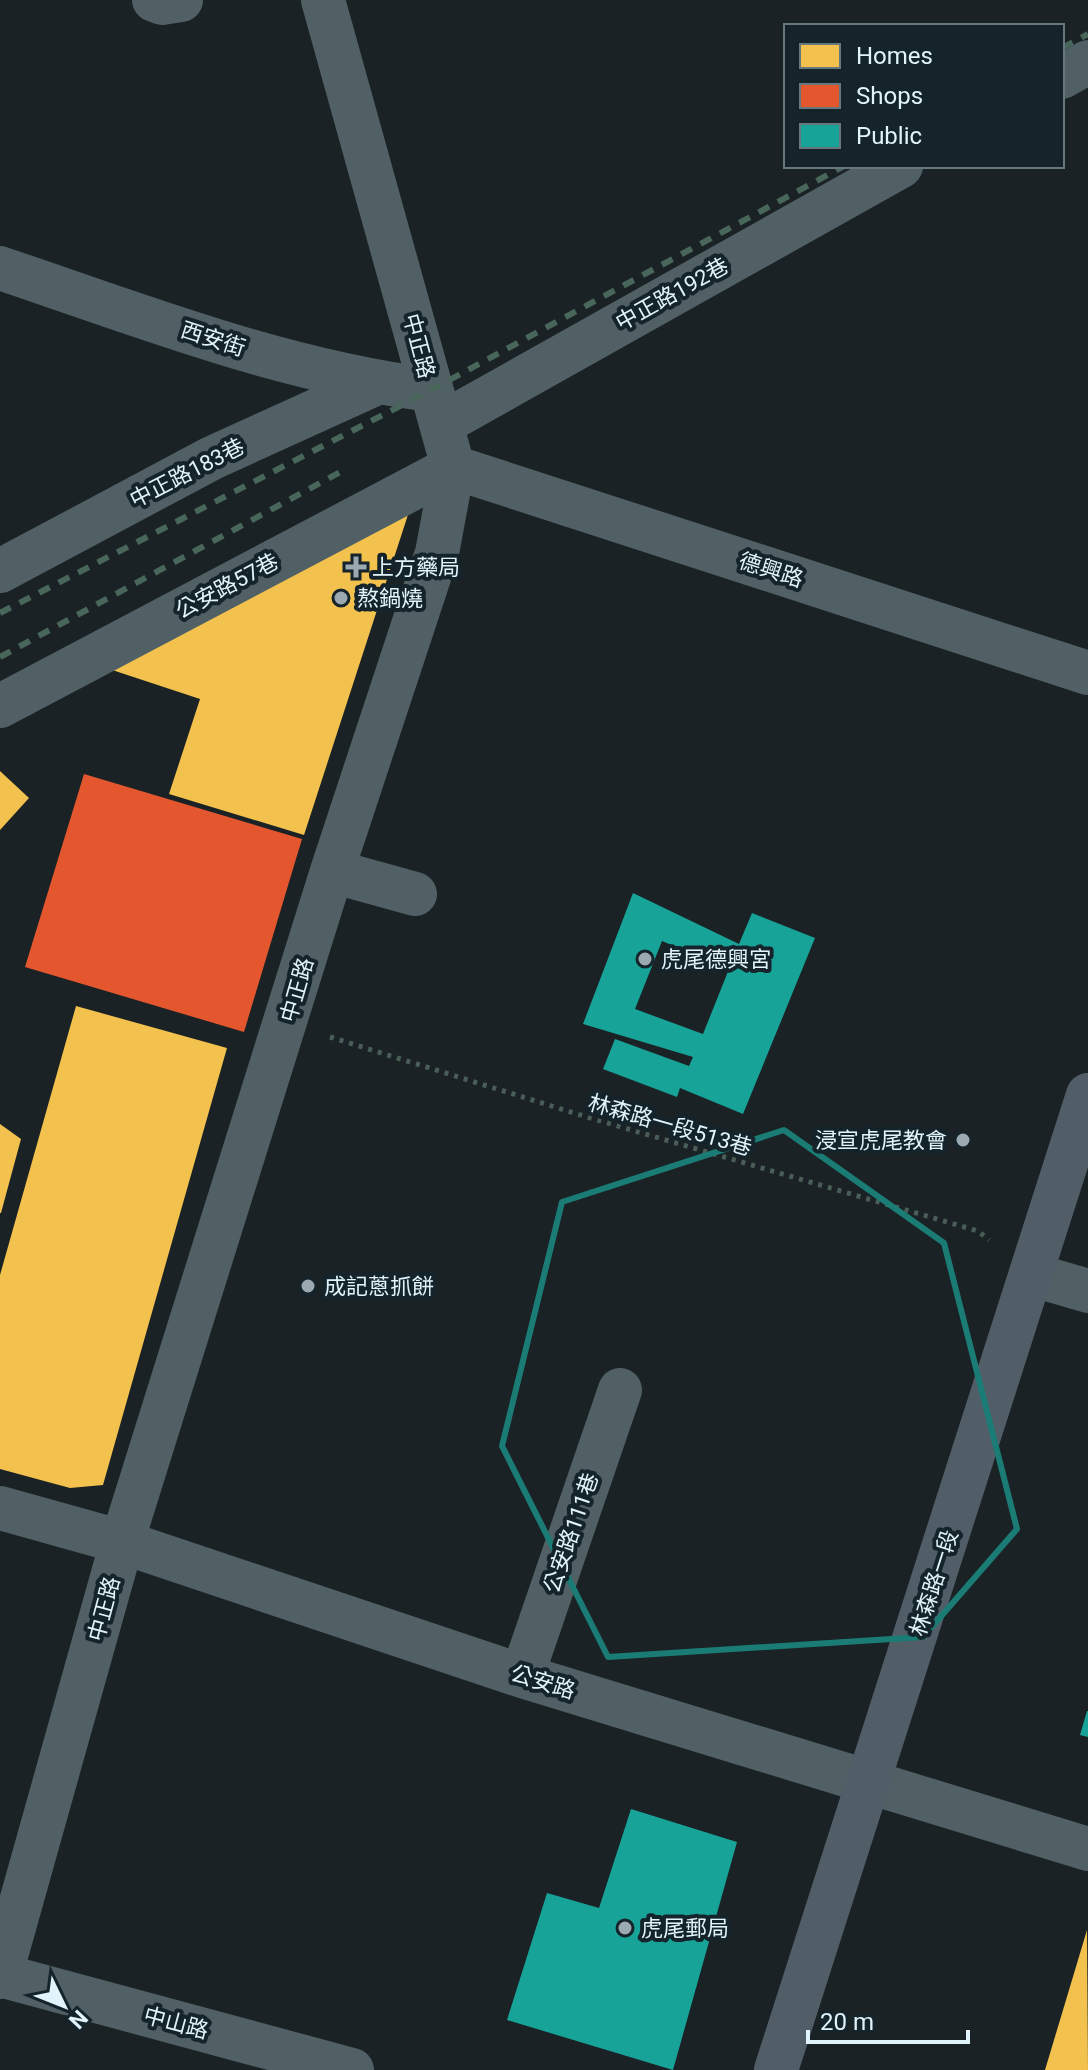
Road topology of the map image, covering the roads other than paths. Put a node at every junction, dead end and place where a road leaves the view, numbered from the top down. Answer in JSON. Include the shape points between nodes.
{"nodes":[{"id":1,"x":154,"y":0,"type":"edge"},
{"id":2,"x":181,"y":0,"type":"edge"},
{"id":3,"x":323,"y":0,"type":"edge"},
{"id":4,"x":1088,"y":62,"type":"edge"},
{"id":5,"x":1064,"y":76,"type":"edge"},
{"id":6,"x":897,"y":168,"type":"edge"},
{"id":7,"x":0,"y":268,"type":"edge"},
{"id":8,"x":377,"y":383,"type":"junction"},
{"id":9,"x":437,"y":406,"type":"junction"},
{"id":10,"x":453,"y":467,"type":"junction"},
{"id":11,"x":0,"y":571,"type":"edge"},
{"id":12,"x":1088,"y":673,"type":"edge"},
{"id":13,"x":0,"y":706,"type":"edge"},
{"id":14,"x":332,"y":871,"type":"junction"},
{"id":15,"x":415,"y":894,"type":"dead end"},
{"id":16,"x":1088,"y":1095,"type":"edge"},
{"id":17,"x":1033,"y":1275,"type":"junction"},
{"id":18,"x":1088,"y":1291,"type":"edge"},
{"id":19,"x":620,"y":1390,"type":"dead end"},
{"id":20,"x":0,"y":1508,"type":"edge"},
{"id":21,"x":122,"y":1542,"type":"junction"},
{"id":22,"x":522,"y":1676,"type":"junction"},
{"id":23,"x":870,"y":1781,"type":"junction"},
{"id":24,"x":1088,"y":1849,"type":"edge"},
{"id":25,"x":0,"y":1976,"type":"edge"},
{"id":26,"x":352,"y":2070,"type":"edge"},
{"id":27,"x":776,"y":2070,"type":"edge"}],
"edges":[{"from":1,"to":2,"type":"street"},
{"from":3,"to":9,"type":"street","name":"中正路"},
{"from":4,"to":5,"type":"street"},
{"from":6,"to":9,"type":"street","name":"中正路192巷"},
{"from":7,"to":8,"type":"street","name":"西安街","via":[[285,363]]},
{"from":8,"to":9,"type":"street","name":"西安街"},
{"from":8,"to":11,"type":"street","name":"中正路183巷","via":[[212,458]]},
{"from":9,"to":10,"type":"street","name":"中正路"},
{"from":10,"to":12,"type":"street","name":"德興路"},
{"from":10,"to":13,"type":"street","name":"公安路57巷"},
{"from":10,"to":14,"type":"street","name":"中正路","via":[[437,553]]},
{"from":14,"to":15,"type":"street"},
{"from":14,"to":21,"type":"street","name":"中正路"},
{"from":16,"to":17,"type":"main road","name":"林森路一段"},
{"from":17,"to":18,"type":"street"},
{"from":17,"to":23,"type":"main road","name":"林森路一段"},
{"from":19,"to":22,"type":"street","name":"公安路111巷"},
{"from":20,"to":21,"type":"street","name":"公安路"},
{"from":21,"to":22,"type":"street","name":"公安路"},
{"from":21,"to":25,"type":"street","name":"中正路"},
{"from":22,"to":23,"type":"street","name":"公安路"},
{"from":23,"to":24,"type":"street","name":"公安路"},
{"from":23,"to":27,"type":"main road","name":"林森路一段"},
{"from":25,"to":26,"type":"street","name":"中山路"}]}
